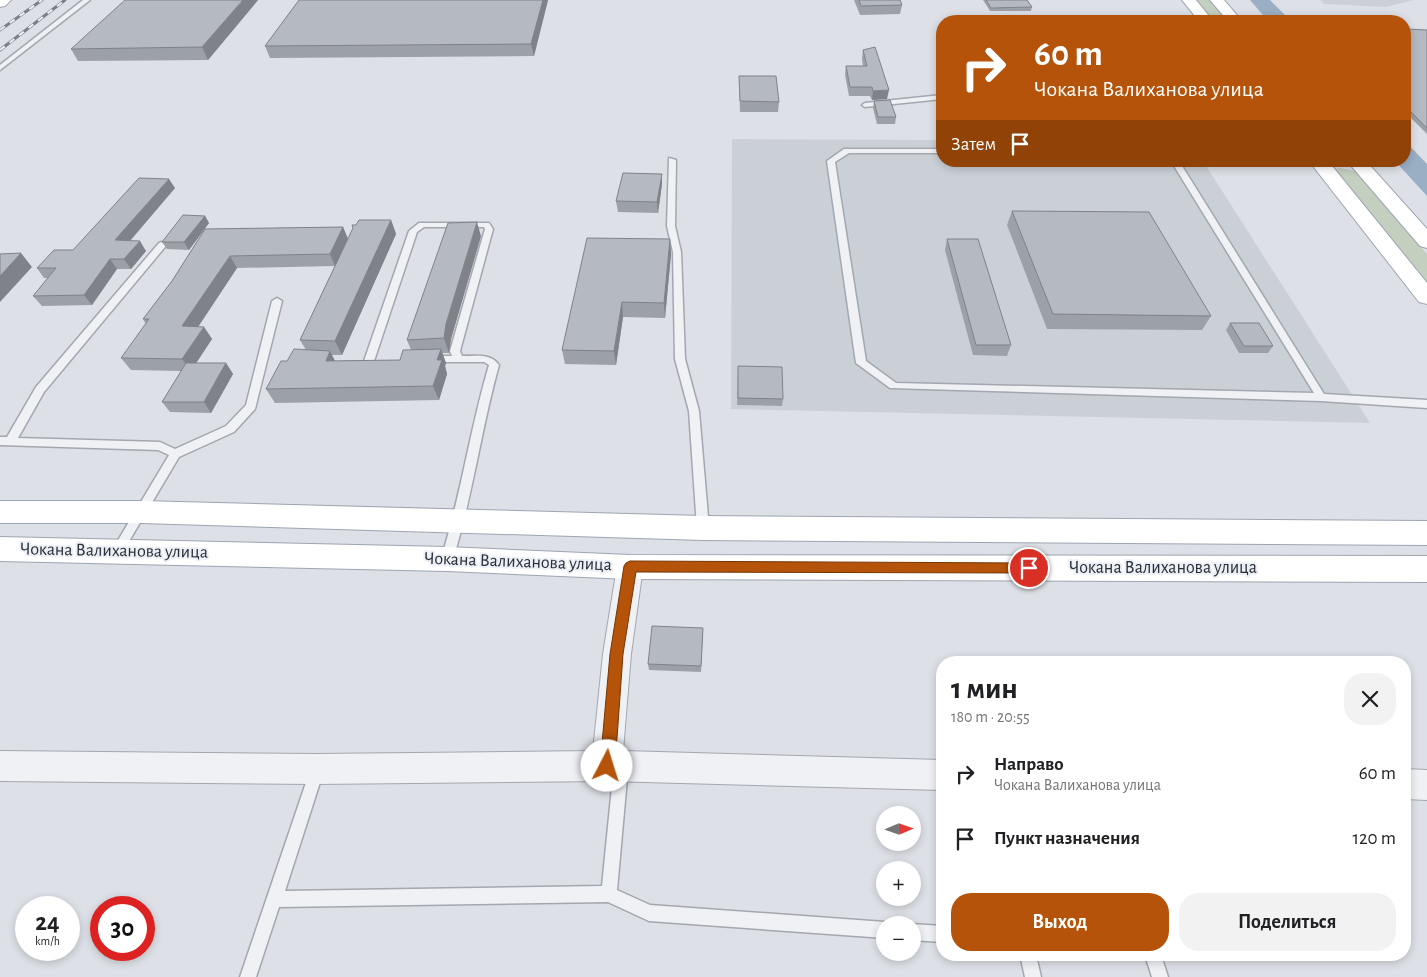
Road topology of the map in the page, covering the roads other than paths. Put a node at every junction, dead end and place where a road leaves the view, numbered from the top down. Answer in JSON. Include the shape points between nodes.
{"nodes":[{"id":1,"x":4,"y":0,"type":"edge"},
{"id":2,"x":88,"y":0,"type":"edge"},
{"id":3,"x":1189,"y":0,"type":"edge"},
{"id":4,"x":1217,"y":0,"type":"edge"},
{"id":5,"x":0,"y":3,"type":"edge"},
{"id":6,"x":1201,"y":15,"type":"edge"},
{"id":7,"x":1230,"y":15,"type":"edge"},
{"id":8,"x":0,"y":68,"type":"edge"},
{"id":9,"x":936,"y":98,"type":"edge"},
{"id":10,"x":865,"y":105,"type":"dead end"},
{"id":11,"x":936,"y":151,"type":"edge"},
{"id":12,"x":672,"y":160,"type":"dead end"},
{"id":13,"x":1179,"y":167,"type":"edge"},
{"id":14,"x":1323,"y":167,"type":"edge"},
{"id":15,"x":1361,"y":167,"type":"edge"},
{"id":16,"x":1427,"y":242,"type":"edge"},
{"id":17,"x":162,"y":245,"type":"edge"},
{"id":18,"x":1427,"y":297,"type":"edge"},
{"id":19,"x":277,"y":301,"type":"dead end"},
{"id":20,"x":458,"y":358,"type":"junction"},
{"id":21,"x":423,"y":359,"type":"edge"},
{"id":22,"x":369,"y":361,"type":"edge"},
{"id":23,"x":1321,"y":397,"type":"junction"},
{"id":24,"x":1427,"y":404,"type":"edge"},
{"id":25,"x":5,"y":442,"type":"edge"},
{"id":26,"x":175,"y":454,"type":"junction"},
{"id":27,"x":0,"y":512,"type":"edge"},
{"id":28,"x":141,"y":512,"type":"junction"},
{"id":29,"x":459,"y":521,"type":"junction"},
{"id":30,"x":703,"y":528,"type":"junction"},
{"id":31,"x":1427,"y":533,"type":"edge"},
{"id":32,"x":0,"y":549,"type":"edge"},
{"id":33,"x":118,"y":550,"type":"junction"},
{"id":34,"x":447,"y":559,"type":"junction"},
{"id":35,"x":630,"y":566,"type":"junction"},
{"id":36,"x":1427,"y":569,"type":"edge"},
{"id":37,"x":0,"y":766,"type":"edge"},
{"id":38,"x":614,"y":767,"type":"junction"},
{"id":39,"x":317,"y":769,"type":"junction"},
{"id":40,"x":936,"y":775,"type":"edge"},
{"id":41,"x":1411,"y":784,"type":"edge"},
{"id":42,"x":1427,"y":785,"type":"edge"},
{"id":43,"x":609,"y":894,"type":"junction"},
{"id":44,"x":274,"y":899,"type":"junction"},
{"id":45,"x":876,"y":929,"type":"edge"},
{"id":46,"x":921,"y":933,"type":"edge"},
{"id":47,"x":936,"y":934,"type":"edge"},
{"id":48,"x":1029,"y":961,"type":"edge"},
{"id":49,"x":1155,"y":961,"type":"edge"},
{"id":50,"x":248,"y":977,"type":"edge"},
{"id":51,"x":1033,"y":977,"type":"edge"},
{"id":52,"x":1160,"y":977,"type":"edge"}],
"edges":[{"from":1,"to":5,"type":"main road"},
{"from":2,"to":8,"type":"lane"},
{"from":3,"to":6,"type":"main road"},
{"from":4,"to":7,"type":"main road"},
{"from":9,"to":10,"type":"lane"},
{"from":11,"to":23,"type":"lane","via":[[847,151],[831,161],[861,364],[894,386]]},
{"from":12,"to":30,"type":"lane","via":[[671,226],[677,252],[680,359],[694,411]]},
{"from":13,"to":23,"type":"lane"},
{"from":14,"to":18,"type":"main road"},
{"from":15,"to":16,"type":"main road"},
{"from":17,"to":25,"type":"lane","via":[[40,390]]},
{"from":19,"to":26,"type":"lane","via":[[251,406],[230,429]]},
{"from":20,"to":21,"type":"lane"},
{"from":20,"to":22,"type":"lane","via":[[455,352],[489,229],[486,226],[422,225],[413,231]]},
{"from":20,"to":29,"type":"lane","via":[[491,361],[494,365],[482,406]]},
{"from":23,"to":24,"type":"lane"},
{"from":25,"to":26,"type":"lane","via":[[160,446]]},
{"from":26,"to":28,"type":"lane"},
{"from":27,"to":28,"type":"main road","name":"Чокана Валиханова улица"},
{"from":28,"to":29,"type":"main road","name":"Чокана Валиханова улица"},
{"from":28,"to":33,"type":"lane"},
{"from":29,"to":30,"type":"main road","name":"Чокана Валиханова улица"},
{"from":29,"to":34,"type":"lane"},
{"from":30,"to":31,"type":"main road","name":"Чокана Валиханова улица"},
{"from":32,"to":33,"type":"main road","name":"Чокана Валиханова улица"},
{"from":33,"to":34,"type":"main road","name":"Чокана Валиханова улица"},
{"from":34,"to":35,"type":"main road","name":"Чокана Валиханова улица"},
{"from":35,"to":36,"type":"main road","name":"Чокана Валиханова улица"},
{"from":35,"to":38,"type":"street","via":[[617,654]]},
{"from":37,"to":39,"type":"street"},
{"from":38,"to":39,"type":"street"},
{"from":38,"to":40,"type":"street"},
{"from":38,"to":43,"type":"lane"},
{"from":39,"to":44,"type":"lane"},
{"from":41,"to":42,"type":"street"},
{"from":43,"to":44,"type":"lane"},
{"from":43,"to":45,"type":"lane","via":[[649,913]]},
{"from":44,"to":50,"type":"lane"},
{"from":46,"to":47,"type":"lane"},
{"from":48,"to":51,"type":"lane"},
{"from":49,"to":52,"type":"lane"}]}
